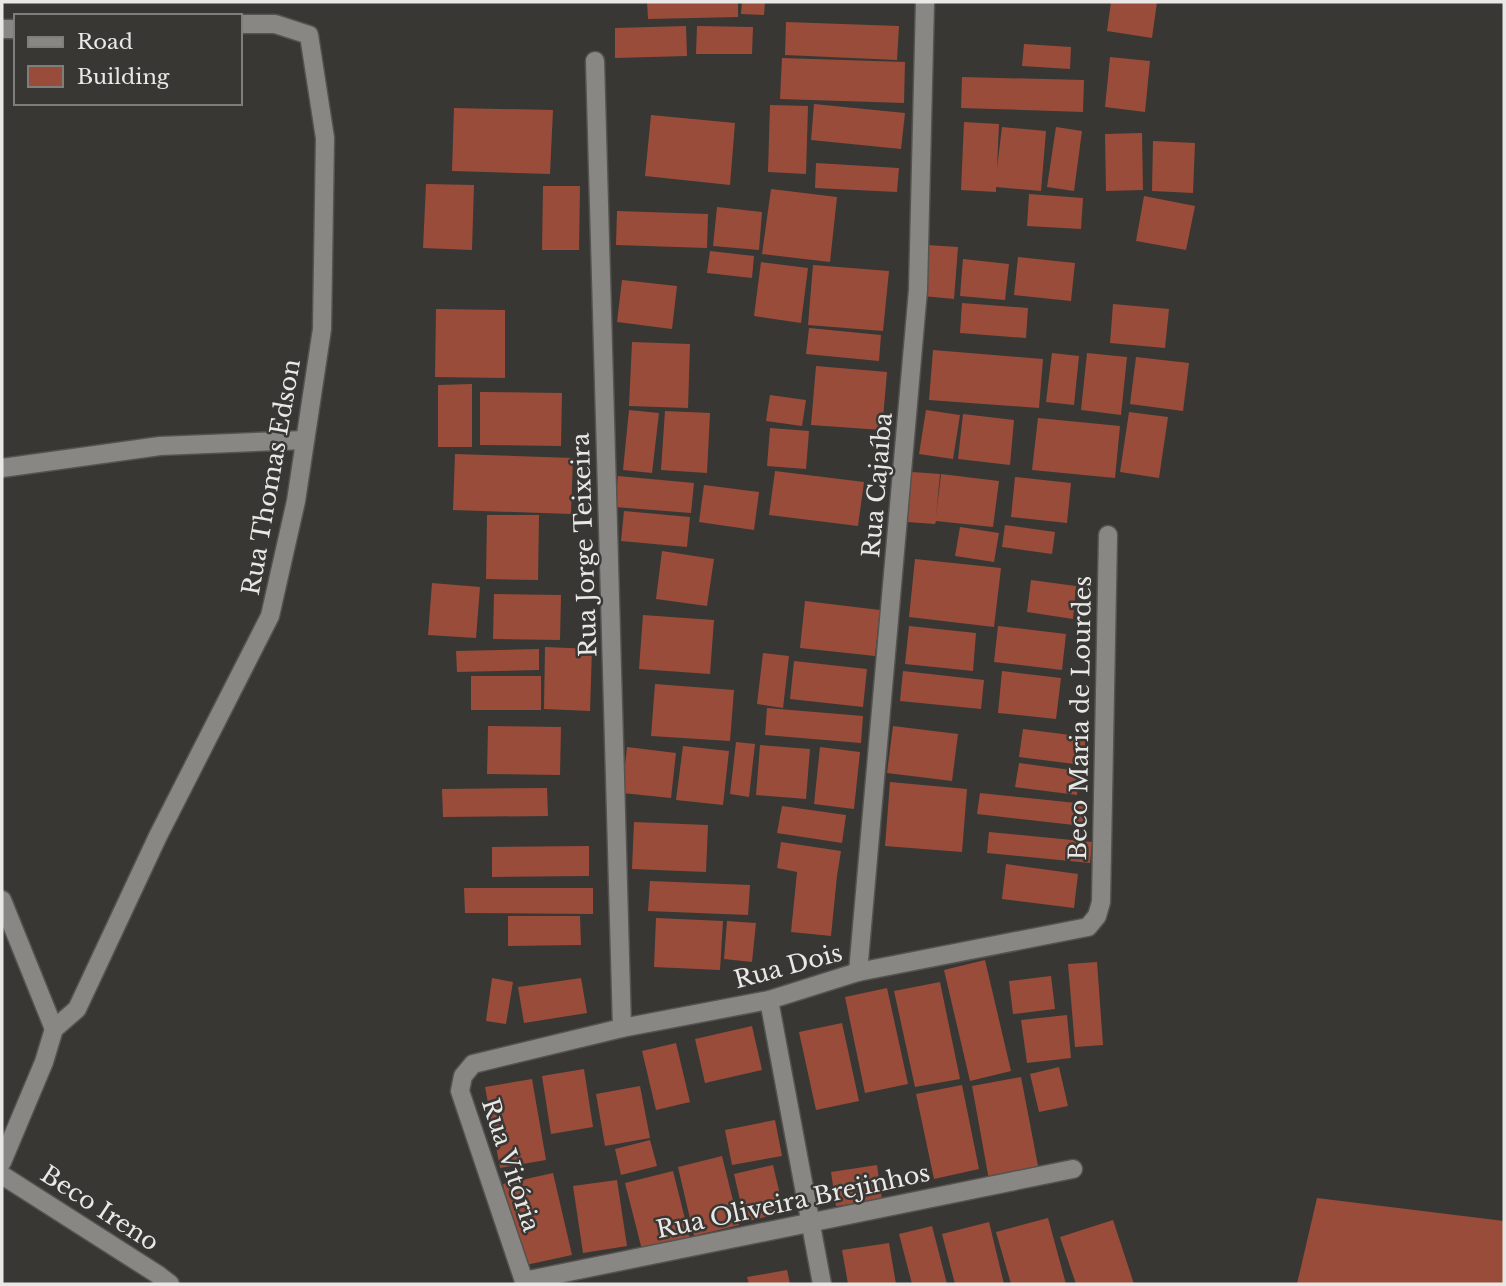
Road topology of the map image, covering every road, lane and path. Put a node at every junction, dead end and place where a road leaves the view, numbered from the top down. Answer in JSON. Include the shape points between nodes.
{"nodes":[{"id":1,"x":925,"y":2,"type":"edge"},
{"id":2,"x":242,"y":24,"type":"edge"},
{"id":3,"x":595,"y":61,"type":"dead end"},
{"id":4,"x":305,"y":440,"type":"junction"},
{"id":5,"x":2,"y":468,"type":"edge"},
{"id":6,"x":1108,"y":534,"type":"dead end"},
{"id":7,"x":2,"y":900,"type":"edge"},
{"id":8,"x":1101,"y":902,"type":"joint"},
{"id":9,"x":858,"y":972,"type":"junction"},
{"id":10,"x":769,"y":1000,"type":"junction"},
{"id":11,"x":622,"y":1028,"type":"junction"},
{"id":12,"x":54,"y":1029,"type":"junction"},
{"id":13,"x":473,"y":1064,"type":"joint"},
{"id":14,"x":2,"y":1162,"type":"edge"},
{"id":15,"x":1073,"y":1169,"type":"dead end"},
{"id":16,"x":2,"y":1175,"type":"edge"},
{"id":17,"x":811,"y":1223,"type":"junction"},
{"id":18,"x":524,"y":1283,"type":"edge"},
{"id":19,"x":170,"y":1284,"type":"edge"},
{"id":20,"x":822,"y":1284,"type":"edge"}],
"edges":[{"from":1,"to":9,"type":"street","name":"Rua Cajaíba","via":[[918,290]]},
{"from":2,"to":4,"type":"street","name":"Rua Thomas Edson","via":[[275,24],[309,35],[325,138],[322,329]]},
{"from":3,"to":11,"type":"street","name":"Rua Jorge Teixeira"},
{"from":4,"to":5,"type":"street","via":[[160,446]]},
{"from":4,"to":12,"type":"street","name":"Rua Thomas Edson","via":[[270,616],[158,836],[77,1009]]},
{"from":6,"to":8,"type":"street","name":"Beco Maria de Lourdes"},
{"from":7,"to":12,"type":"street"},
{"from":8,"to":9,"type":"street","name":"Rua Dois","via":[[1088,928]]},
{"from":9,"to":10,"type":"street","name":"Rua Dois"},
{"from":10,"to":11,"type":"street","name":"Rua Dois"},
{"from":10,"to":17,"type":"street"},
{"from":11,"to":13,"type":"street","name":"Rua Dois"},
{"from":12,"to":14,"type":"street","name":"Rua Thomas Edson"},
{"from":13,"to":18,"type":"street","name":"Rua Vitória","via":[[463,1076],[460,1091]]},
{"from":15,"to":17,"type":"street","name":"Rua Oliveira Brejinhos"},
{"from":16,"to":19,"type":"street","name":"Beco Ireno"},
{"from":17,"to":18,"type":"street","name":"Rua Oliveira Brejinhos"},
{"from":17,"to":20,"type":"street"}]}
